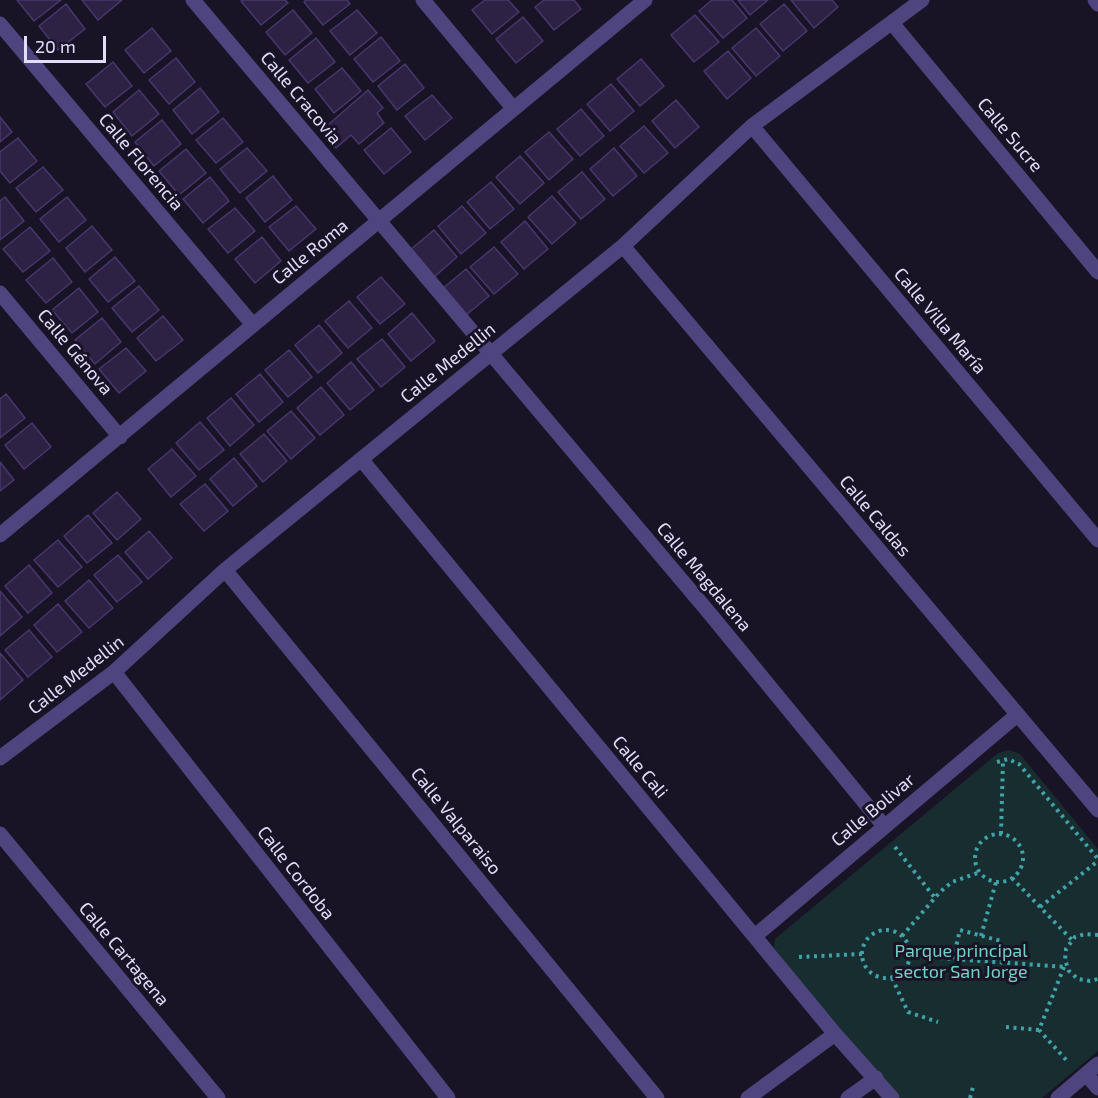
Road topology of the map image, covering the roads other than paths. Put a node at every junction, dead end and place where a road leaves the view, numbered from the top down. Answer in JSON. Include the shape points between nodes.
{"nodes":[{"id":1,"x":193,"y":0,"type":"edge"},
{"id":2,"x":423,"y":0,"type":"edge"},
{"id":3,"x":645,"y":0,"type":"edge"},
{"id":4,"x":921,"y":0,"type":"edge"},
{"id":5,"x":1095,"y":0,"type":"edge"},
{"id":6,"x":1098,"y":4,"type":"edge"},
{"id":7,"x":892,"y":23,"type":"junction"},
{"id":8,"x":0,"y":24,"type":"edge"},
{"id":9,"x":513,"y":108,"type":"junction"},
{"id":10,"x":752,"y":126,"type":"junction"},
{"id":11,"x":379,"y":221,"type":"junction"},
{"id":12,"x":623,"y":246,"type":"junction"},
{"id":13,"x":1098,"y":272,"type":"edge"},
{"id":14,"x":0,"y":293,"type":"edge"},
{"id":15,"x":253,"y":325,"type":"junction"},
{"id":16,"x":491,"y":355,"type":"junction"},
{"id":17,"x":120,"y":437,"type":"junction"},
{"id":18,"x":361,"y":459,"type":"junction"},
{"id":19,"x":0,"y":535,"type":"edge"},
{"id":20,"x":1098,"y":540,"type":"edge"},
{"id":21,"x":225,"y":570,"type":"junction"},
{"id":22,"x":114,"y":672,"type":"junction"},
{"id":23,"x":1017,"y":715,"type":"junction"},
{"id":24,"x":0,"y":758,"type":"edge"},
{"id":25,"x":1098,"y":810,"type":"edge"},
{"id":26,"x":884,"y":826,"type":"junction"},
{"id":27,"x":0,"y":834,"type":"edge"},
{"id":28,"x":755,"y":936,"type":"junction"},
{"id":29,"x":835,"y":1034,"type":"junction"},
{"id":30,"x":1092,"y":1069,"type":"edge"},
{"id":31,"x":876,"y":1078,"type":"junction"},
{"id":32,"x":1098,"y":1088,"type":"edge"},
{"id":33,"x":218,"y":1098,"type":"edge"},
{"id":34,"x":448,"y":1098,"type":"edge"},
{"id":35,"x":657,"y":1098,"type":"edge"},
{"id":36,"x":748,"y":1098,"type":"edge"},
{"id":37,"x":848,"y":1098,"type":"edge"},
{"id":38,"x":892,"y":1098,"type":"edge"},
{"id":39,"x":1058,"y":1098,"type":"edge"}],
"edges":[{"from":1,"to":11,"type":"street","name":"Calle Cracovia"},
{"from":2,"to":9,"type":"street"},
{"from":3,"to":9,"type":"street","name":"Calle Roma"},
{"from":4,"to":7,"type":"street","name":"Calle Medellin"},
{"from":5,"to":6,"type":"street"},
{"from":7,"to":10,"type":"street","name":"Calle Medellin"},
{"from":7,"to":13,"type":"street","name":"Calle Sucre"},
{"from":8,"to":15,"type":"street","name":"Calle Florencia"},
{"from":9,"to":11,"type":"street","name":"Calle Roma"},
{"from":10,"to":12,"type":"street","name":"Calle Medellin"},
{"from":10,"to":20,"type":"street","name":"Calle Villa María"},
{"from":11,"to":15,"type":"street","name":"Calle Roma"},
{"from":11,"to":16,"type":"street","name":"Calle Cracovia"},
{"from":12,"to":16,"type":"street","name":"Calle Medellin"},
{"from":12,"to":23,"type":"street","name":"Calle Caldas"},
{"from":14,"to":17,"type":"street","name":"Calle Génova"},
{"from":15,"to":17,"type":"street","name":"Calle Roma"},
{"from":16,"to":18,"type":"street","name":"Calle Medellin"},
{"from":16,"to":26,"type":"street","name":"Calle Magdalena"},
{"from":17,"to":19,"type":"street","name":"Calle Roma"},
{"from":18,"to":21,"type":"street","name":"Calle Medellin"},
{"from":18,"to":28,"type":"street","name":"Calle Cali"},
{"from":21,"to":22,"type":"street","name":"Calle Medellin"},
{"from":21,"to":35,"type":"street","name":"Calle Valparaiso"},
{"from":22,"to":24,"type":"street","name":"Calle Medellin"},
{"from":22,"to":34,"type":"street","name":"Calle Cordoba"},
{"from":23,"to":25,"type":"street","name":"Calle Caldas"},
{"from":23,"to":26,"type":"street","name":"Calle Bolivar"},
{"from":26,"to":28,"type":"street","name":"Calle Bolivar"},
{"from":27,"to":33,"type":"street","name":"Calle Cartagena"},
{"from":28,"to":29,"type":"street","name":"Calle Cali"},
{"from":29,"to":31,"type":"street","name":"Calle Cali"},
{"from":29,"to":36,"type":"street"},
{"from":30,"to":32,"type":"street"},
{"from":30,"to":39,"type":"street"},
{"from":31,"to":37,"type":"street"},
{"from":31,"to":38,"type":"street","name":"Calle Cali"}]}
